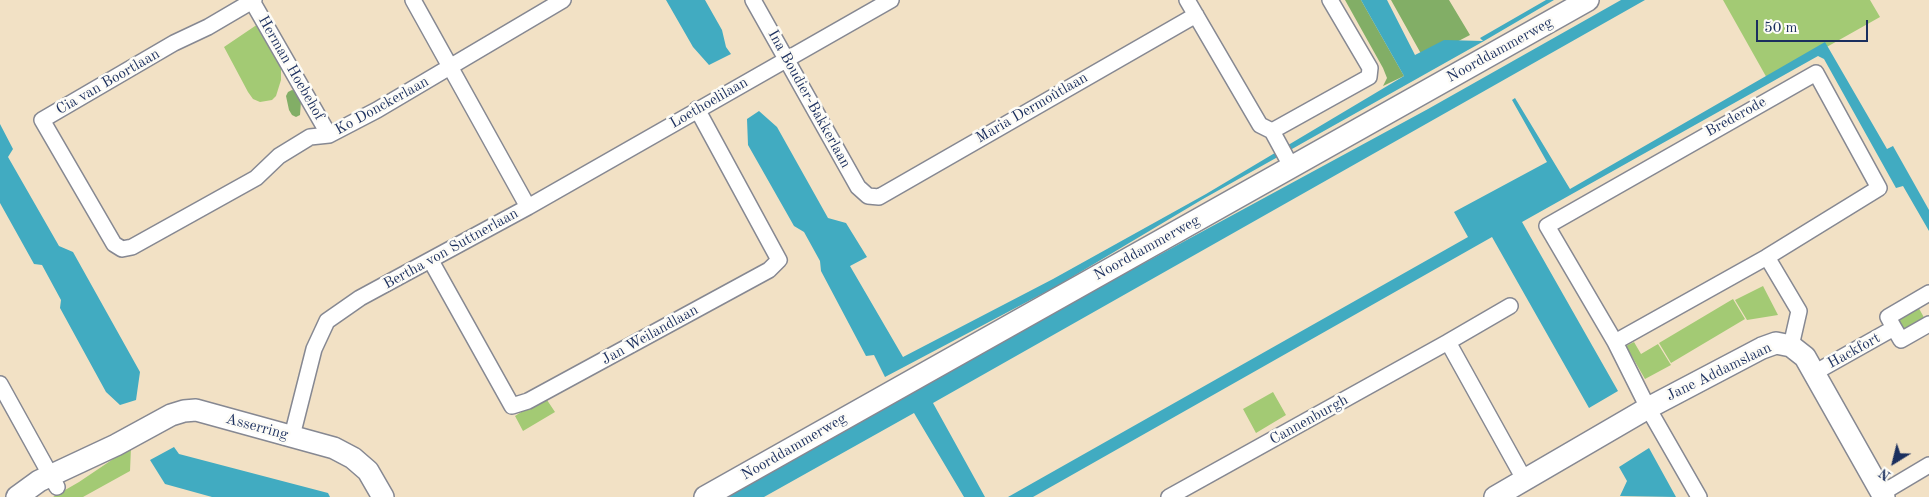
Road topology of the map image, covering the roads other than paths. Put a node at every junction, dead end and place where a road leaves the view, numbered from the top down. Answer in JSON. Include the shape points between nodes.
{"nodes":[{"id":1,"x":413,"y":0,"type":"edge"},
{"id":2,"x":563,"y":0,"type":"edge"},
{"id":3,"x":753,"y":0,"type":"edge"},
{"id":4,"x":890,"y":0,"type":"edge"},
{"id":5,"x":1187,"y":0,"type":"edge"},
{"id":6,"x":1330,"y":0,"type":"edge"},
{"id":7,"x":1588,"y":0,"type":"edge"},
{"id":8,"x":253,"y":1,"type":"edge"},
{"id":9,"x":1196,"y":15,"type":"junction"},
{"id":10,"x":786,"y":60,"type":"junction"},
{"id":11,"x":451,"y":67,"type":"junction"},
{"id":12,"x":697,"y":109,"type":"junction"},
{"id":13,"x":329,"y":135,"type":"junction"},
{"id":14,"x":1275,"y":137,"type":"junction"},
{"id":15,"x":1288,"y":162,"type":"junction"},
{"id":16,"x":868,"y":196,"type":"joint"},
{"id":17,"x":528,"y":207,"type":"junction"},
{"id":18,"x":122,"y":249,"type":"joint"},
{"id":19,"x":1767,"y":257,"type":"junction"},
{"id":20,"x":431,"y":261,"type":"junction"},
{"id":21,"x":1929,"y":294,"type":"edge"},
{"id":22,"x":1510,"y":306,"type":"dead end"},
{"id":23,"x":1929,"y":324,"type":"edge"},
{"id":24,"x":1894,"y":328,"type":"junction"},
{"id":25,"x":1448,"y":342,"type":"junction"},
{"id":26,"x":1614,"y":342,"type":"junction"},
{"id":27,"x":1791,"y":346,"type":"junction"},
{"id":28,"x":1814,"y":374,"type":"junction"},
{"id":29,"x":0,"y":384,"type":"edge"},
{"id":30,"x":1648,"y":408,"type":"junction"},
{"id":31,"x":292,"y":436,"type":"junction"},
{"id":32,"x":1929,"y":465,"type":"edge"},
{"id":33,"x":1524,"y":480,"type":"junction"},
{"id":34,"x":54,"y":481,"type":"junction"},
{"id":35,"x":1883,"y":495,"type":"edge"},
{"id":36,"x":1500,"y":496,"type":"edge"},
{"id":37,"x":16,"y":497,"type":"edge"},
{"id":38,"x":37,"y":497,"type":"edge"},
{"id":39,"x":383,"y":497,"type":"edge"},
{"id":40,"x":706,"y":497,"type":"edge"},
{"id":41,"x":1168,"y":497,"type":"edge"},
{"id":42,"x":1699,"y":497,"type":"edge"}],
"edges":[{"from":1,"to":11,"type":"street","name":"Bertha von Suttnerlaan"},
{"from":2,"to":11,"type":"street","name":"Ko Donckerlaan"},
{"from":3,"to":10,"type":"street","name":"Ina Boudier-Bakkerlaan"},
{"from":4,"to":10,"type":"street","name":"Loethoelilaan"},
{"from":5,"to":9,"type":"street"},
{"from":6,"to":14,"type":"street","via":[[1370,68],[1369,77]]},
{"from":7,"to":15,"type":"street","name":"Noorddammerweg"},
{"from":8,"to":13,"type":"street","name":"Herman Hoebehof"},
{"from":8,"to":18,"type":"street","name":"Cia van Boortlaan","via":[[42,120],[114,244]]},
{"from":9,"to":14,"type":"street","via":[[1260,125]]},
{"from":9,"to":16,"type":"street","name":"Maria Dermoûtlaan","via":[[879,196]]},
{"from":10,"to":12,"type":"street","name":"Loethoelilaan"},
{"from":10,"to":16,"type":"street","name":"Ina Boudier-Bakkerlaan","via":[[858,187]]},
{"from":11,"to":13,"type":"street","name":"Ko Donckerlaan"},
{"from":11,"to":17,"type":"street","name":"Bertha von Suttnerlaan"},
{"from":12,"to":17,"type":"street","name":"Loethoelilaan"},
{"from":12,"to":20,"type":"street","name":"Jan Weilandlaan","via":[[780,260],[768,270],[528,401],[512,406]]},
{"from":13,"to":18,"type":"street","name":"Ko Donckerlaan","via":[[310,137],[279,156],[256,178],[132,247]]},
{"from":14,"to":15,"type":"street"},
{"from":15,"to":40,"type":"street","name":"Noorddammerweg"},
{"from":17,"to":20,"type":"street","name":"Bertha von Suttnerlaan"},
{"from":19,"to":26,"type":"street","name":"Brederode"},
{"from":19,"to":26,"type":"street","name":"Brederode","via":[[1879,188],[1816,72],[1547,226]]},
{"from":19,"to":27,"type":"street","via":[[1799,311]]},
{"from":20,"to":31,"type":"street","name":"Bertha von Suttnerlaan","via":[[360,298],[327,321],[314,348]]},
{"from":21,"to":24,"type":"street","name":"Hackfort","via":[[1888,317]]},
{"from":22,"to":25,"type":"street","name":"Cannenburgh"},
{"from":23,"to":24,"type":"street","name":"Hackfort","via":[[1901,340]]},
{"from":24,"to":28,"type":"street","name":"Hackfort"},
{"from":25,"to":33,"type":"street"},
{"from":25,"to":41,"type":"street","name":"Cannenburgh"},
{"from":26,"to":30,"type":"street","name":"Brederode"},
{"from":27,"to":28,"type":"street","name":"Jane Addamslaan","via":[[1805,357]]},
{"from":27,"to":30,"type":"street","name":"Jane Addamslaan","via":[[1776,343],[1762,348]]},
{"from":28,"to":35,"type":"street","name":"Jane Addamslaan"},
{"from":29,"to":34,"type":"street"},
{"from":30,"to":33,"type":"street","name":"Jane Addamslaan"},
{"from":30,"to":42,"type":"street","name":"Brederode"},
{"from":31,"to":34,"type":"street","name":"Asserring","via":[[196,410],[184,411],[171,415]]},
{"from":31,"to":39,"type":"street","name":"Asserring","via":[[334,448],[353,458],[368,471]]},
{"from":32,"to":35,"type":"street"},
{"from":33,"to":36,"type":"street","name":"Jane Addamslaan"},
{"from":34,"to":37,"type":"street","name":"Asserring"},
{"from":34,"to":38,"type":"street","name":"Asserring"}]}
